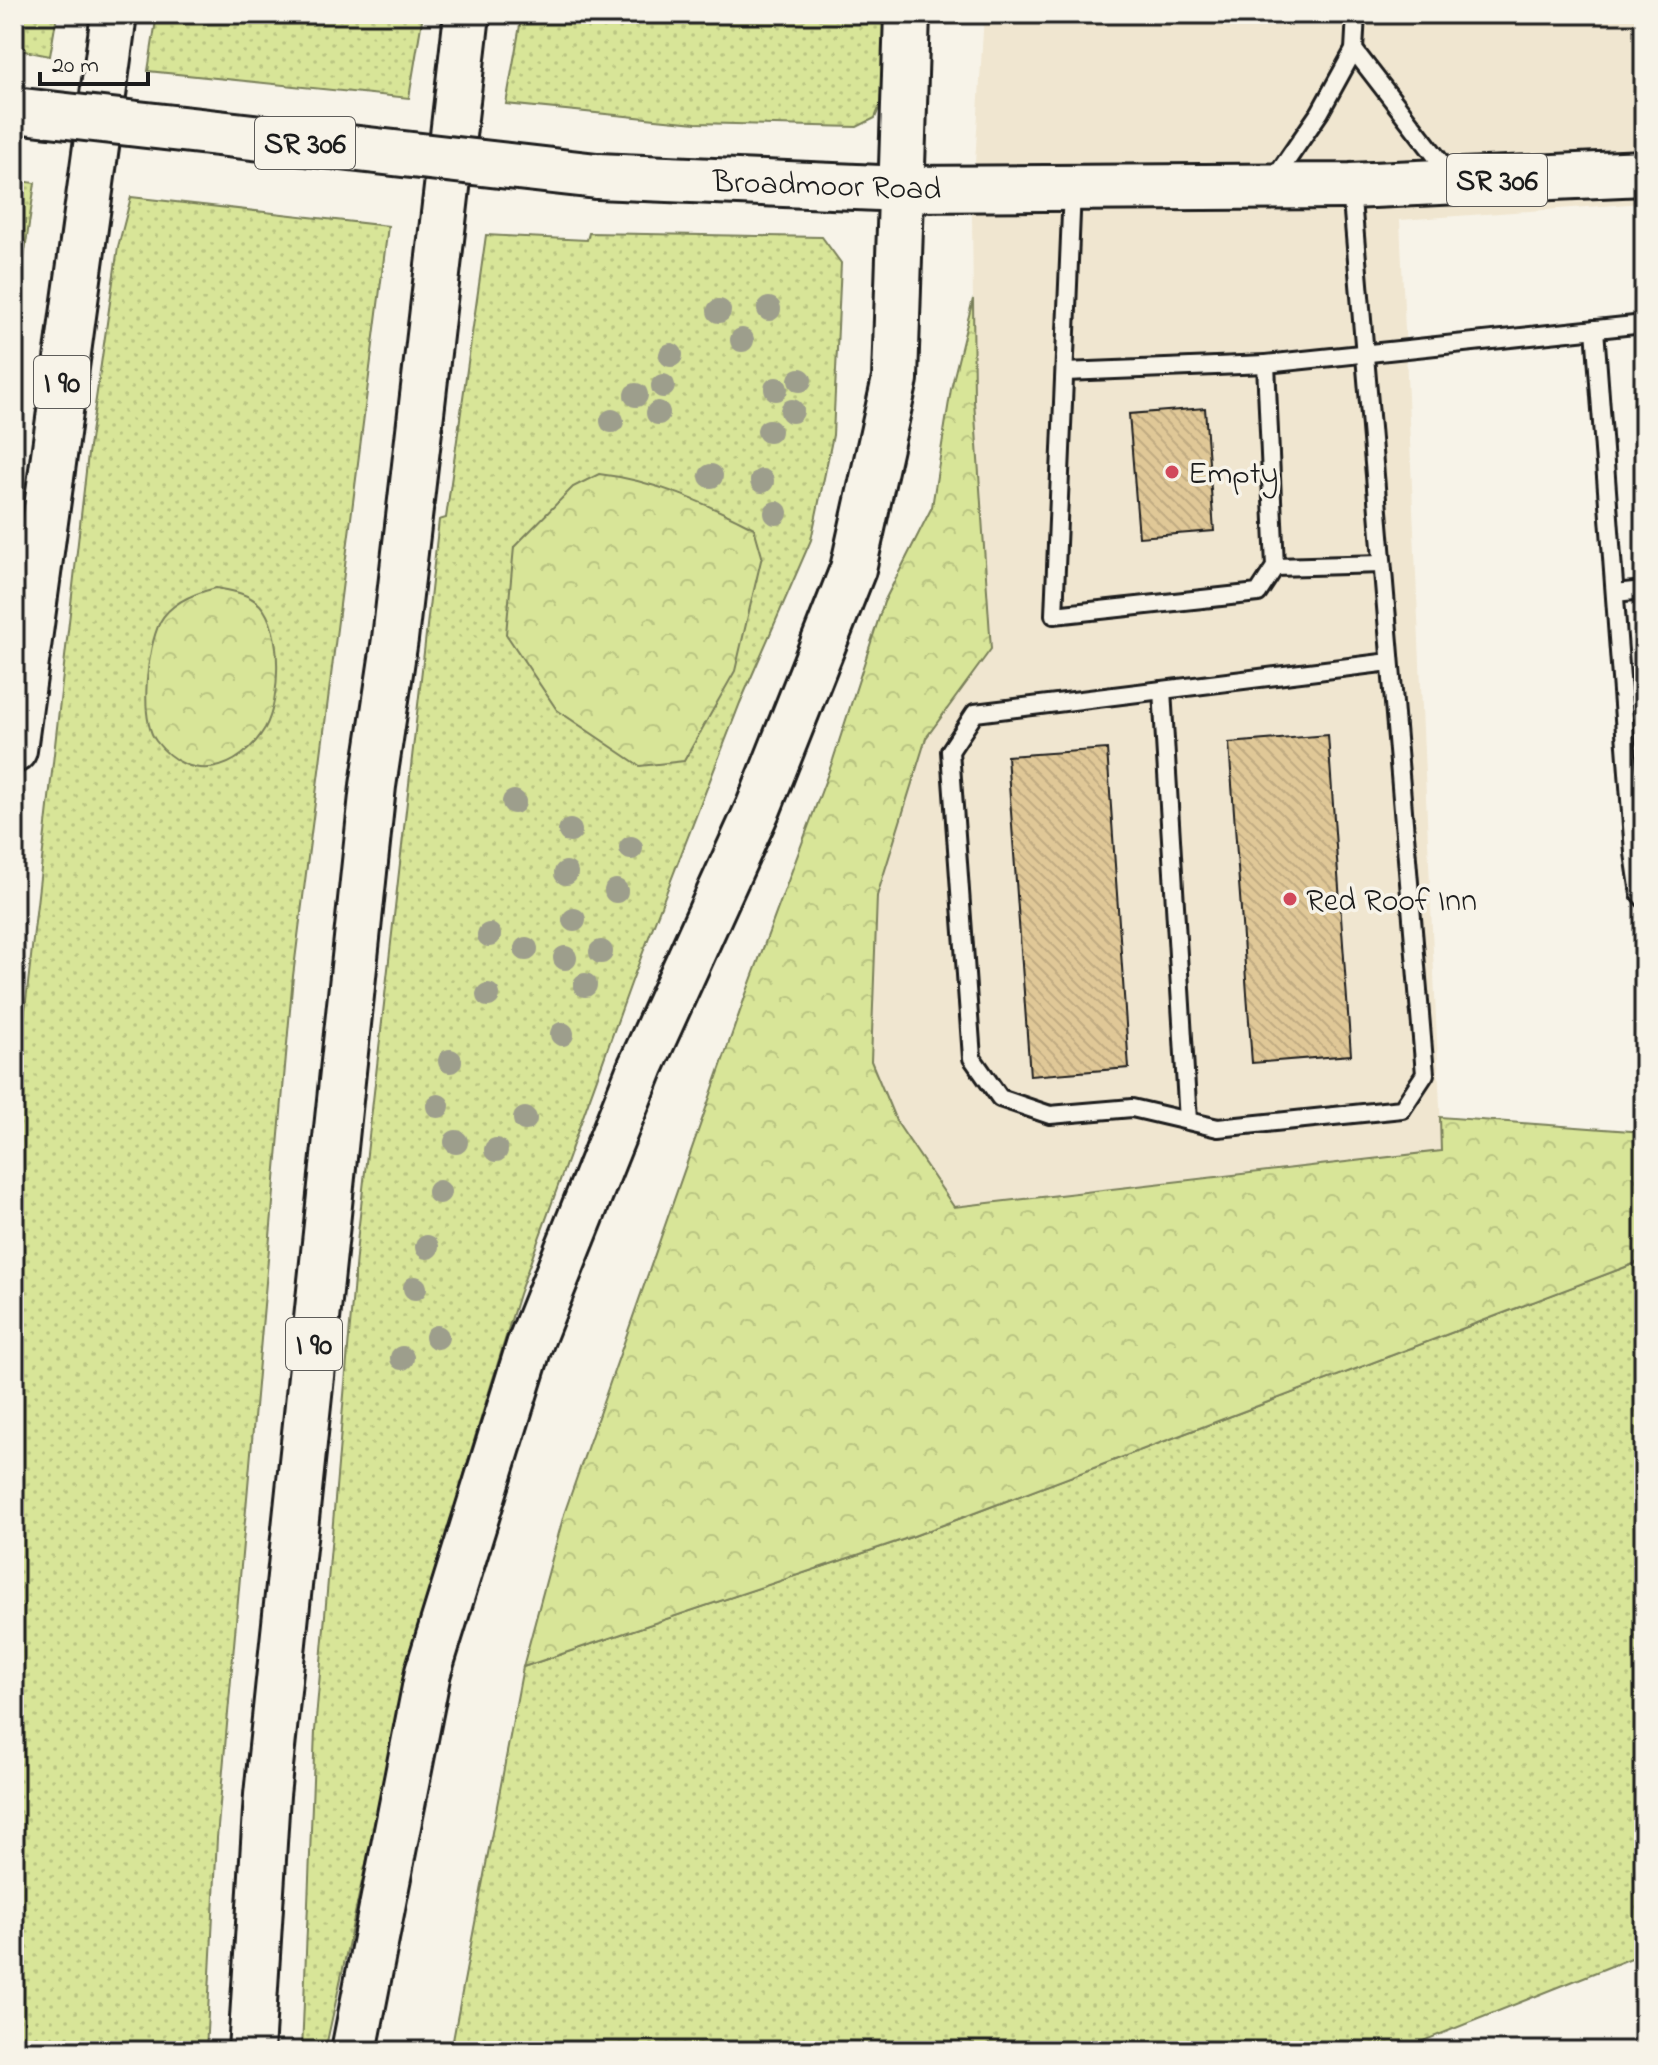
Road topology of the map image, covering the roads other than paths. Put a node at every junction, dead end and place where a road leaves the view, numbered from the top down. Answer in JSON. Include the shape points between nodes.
{"nodes":[{"id":1,"x":114,"y":14,"type":"edge"},
{"id":2,"x":467,"y":14,"type":"edge"},
{"id":3,"x":907,"y":14,"type":"edge"},
{"id":4,"x":1356,"y":14,"type":"edge"},
{"id":5,"x":1354,"y":50,"type":"junction"},
{"id":6,"x":14,"y":110,"type":"edge"},
{"id":7,"x":1644,"y":173,"type":"edge"},
{"id":8,"x":1455,"y":182,"type":"junction"},
{"id":9,"x":1350,"y":186,"type":"junction"},
{"id":10,"x":1269,"y":187,"type":"junction"},
{"id":11,"x":1072,"y":188,"type":"junction"},
{"id":12,"x":903,"y":189,"type":"junction"},
{"id":13,"x":1644,"y":324,"type":"edge"},
{"id":14,"x":1595,"y":329,"type":"junction"},
{"id":15,"x":1364,"y":353,"type":"junction"},
{"id":16,"x":1266,"y":364,"type":"junction"},
{"id":17,"x":1065,"y":372,"type":"junction"},
{"id":18,"x":1382,"y":564,"type":"junction"},
{"id":19,"x":1275,"y":567,"type":"junction"},
{"id":20,"x":1644,"y":590,"type":"edge"},
{"id":21,"x":1615,"y":593,"type":"junction"},
{"id":22,"x":1390,"y":662,"type":"junction"},
{"id":23,"x":1162,"y":690,"type":"junction"},
{"id":24,"x":14,"y":750,"type":"edge"},
{"id":25,"x":1644,"y":899,"type":"edge"},
{"id":26,"x":1188,"y":1121,"type":"junction"},
{"id":27,"x":251,"y":2051,"type":"edge"},
{"id":28,"x":354,"y":2051,"type":"edge"}],
"edges":[{"from":1,"to":24,"type":"main road","number":"I 90"},
{"from":2,"to":27,"type":"main road","number":"I 90","via":[[395,639],[373,786],[267,1795]]},
{"from":3,"to":12,"type":"main road"},
{"from":4,"to":5,"type":"lane"},
{"from":5,"to":8,"type":"lane"},
{"from":5,"to":10,"type":"lane"},
{"from":6,"to":12,"type":"main road","name":"Broadmoor Road","number":"SR 306","bridge":true,"via":[[597,176]]},
{"from":7,"to":8,"type":"main road","name":"Broadmoor Road","number":"SR 306"},
{"from":8,"to":9,"type":"main road","name":"Broadmoor Road","number":"SR 306"},
{"from":9,"to":10,"type":"main road","name":"Broadmoor Road","number":"SR 306"},
{"from":9,"to":15,"type":"lane"},
{"from":10,"to":11,"type":"main road","name":"Broadmoor Road","number":"SR 306"},
{"from":11,"to":12,"type":"main road","name":"Broadmoor Road","number":"SR 306"},
{"from":11,"to":17,"type":"lane"},
{"from":12,"to":28,"type":"main road","via":[[895,379],[853,569],[759,806],[641,1066],[529,1346],[428,1672]]},
{"from":13,"to":14,"type":"lane"},
{"from":14,"to":15,"type":"lane"},
{"from":14,"to":21,"type":"lane"},
{"from":15,"to":16,"type":"lane"},
{"from":15,"to":18,"type":"lane"},
{"from":16,"to":17,"type":"lane"},
{"from":16,"to":19,"type":"lane"},
{"from":17,"to":19,"type":"lane","via":[[1054,615],[1258,593]]},
{"from":18,"to":19,"type":"lane"},
{"from":18,"to":22,"type":"lane"},
{"from":20,"to":21,"type":"lane"},
{"from":21,"to":25,"type":"lane","via":[[1634,853]]},
{"from":22,"to":23,"type":"lane"},
{"from":22,"to":26,"type":"lane","via":[[1425,1074],[1402,1109],[1218,1128]]},
{"from":23,"to":26,"type":"lane"},
{"from":23,"to":26,"type":"lane","via":[[975,713],[950,751],[972,1058],[1000,1098],[1050,1115],[1132,1108]]}]}
